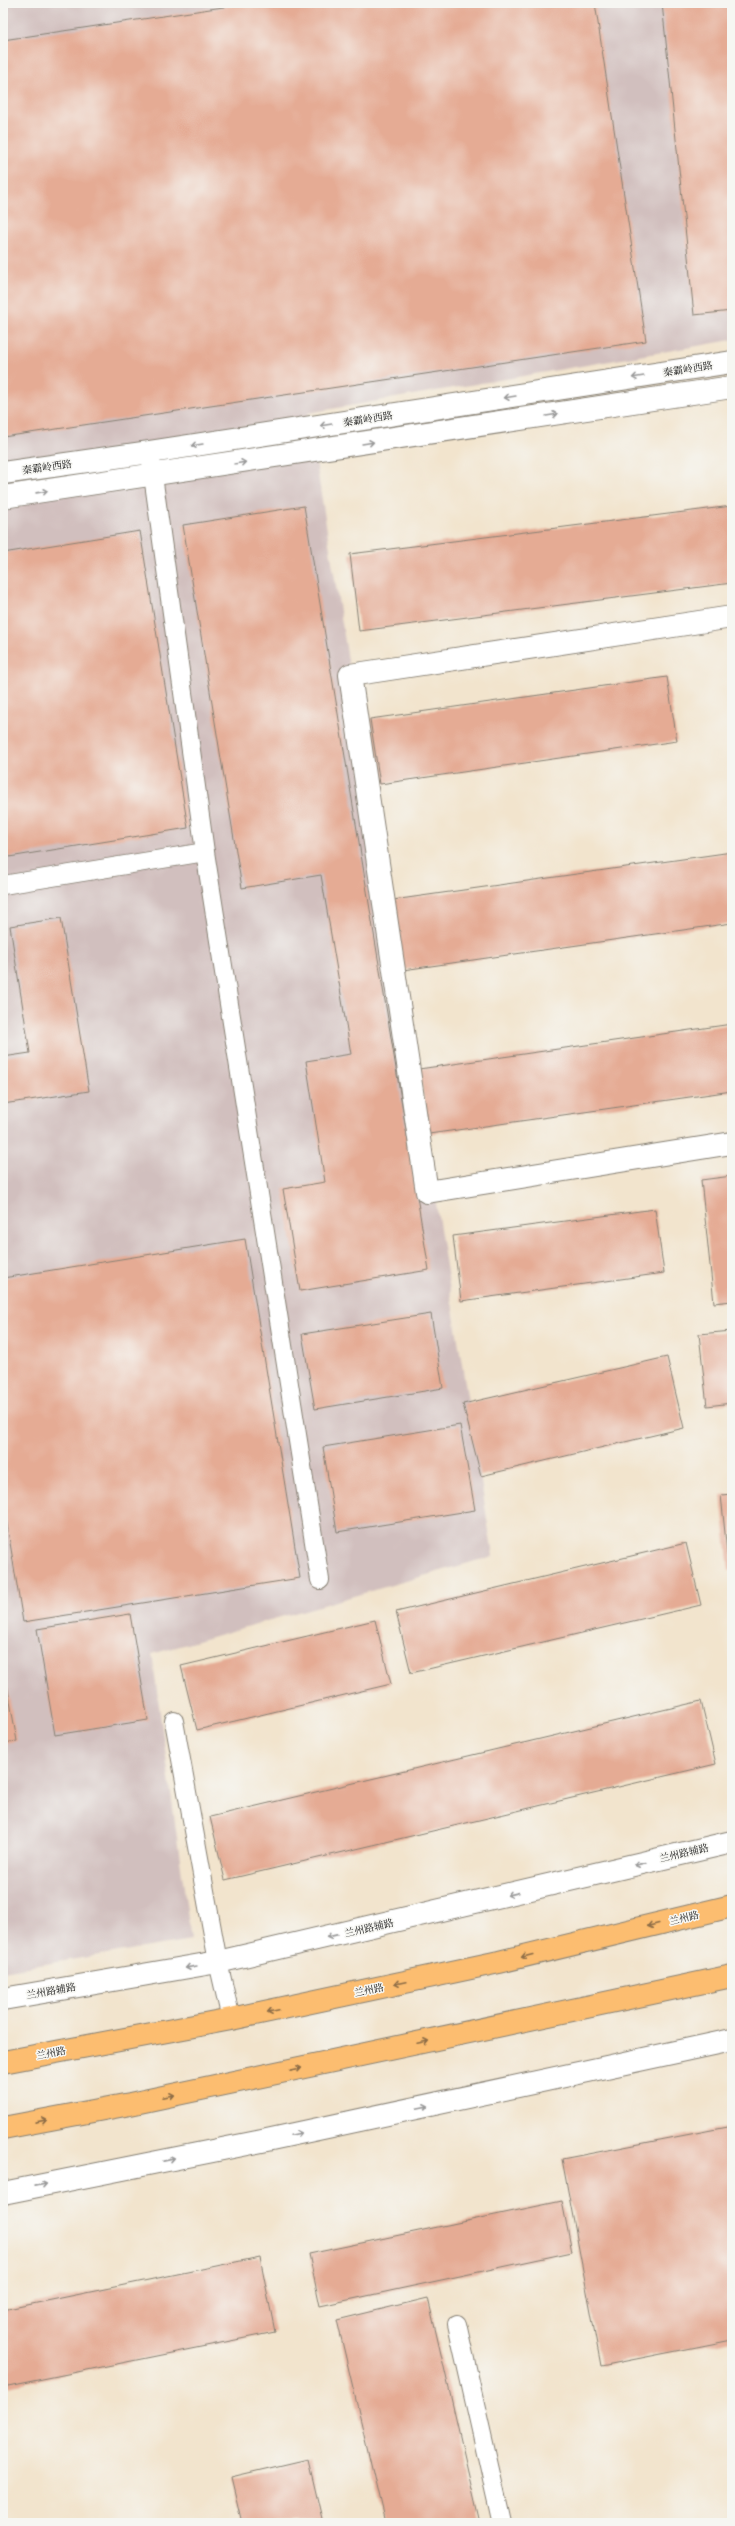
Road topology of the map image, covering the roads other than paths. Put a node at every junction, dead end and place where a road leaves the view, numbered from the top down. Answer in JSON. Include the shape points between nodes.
{"nodes":[{"id":1,"x":732,"y":362,"type":"edge"},
{"id":2,"x":732,"y":387,"type":"edge"},
{"id":3,"x":150,"y":452,"type":"junction"},
{"id":4,"x":3,"y":473,"type":"edge"},
{"id":5,"x":153,"y":476,"type":"junction"},
{"id":6,"x":3,"y":497,"type":"edge"},
{"id":7,"x":732,"y":617,"type":"edge"},
{"id":8,"x":205,"y":852,"type":"junction"},
{"id":9,"x":3,"y":885,"type":"edge"},
{"id":10,"x":732,"y":1143,"type":"edge"},
{"id":11,"x":320,"y":1580,"type":"dead end"},
{"id":12,"x":174,"y":1721,"type":"dead end"},
{"id":13,"x":732,"y":1842,"type":"edge"},
{"id":14,"x":732,"y":1906,"type":"edge"},
{"id":15,"x":218,"y":1962,"type":"junction"},
{"id":16,"x":732,"y":1976,"type":"edge"},
{"id":17,"x":3,"y":1999,"type":"edge"},
{"id":18,"x":231,"y":2020,"type":"junction"},
{"id":19,"x":732,"y":2040,"type":"edge"},
{"id":20,"x":3,"y":2062,"type":"edge"},
{"id":21,"x":3,"y":2128,"type":"edge"},
{"id":22,"x":3,"y":2193,"type":"edge"},
{"id":23,"x":457,"y":2324,"type":"dead end"},
{"id":24,"x":502,"y":2523,"type":"edge"}],
"edges":[{"from":1,"to":3,"type":"street","name":"秦霸岭西路","one_way":true},
{"from":5,"to":2,"type":"street","one_way":true},
{"from":3,"to":4,"type":"street","name":"秦霸岭西路"},
{"from":3,"to":5,"type":"lane"},
{"from":6,"to":5,"type":"street","one_way":true},
{"from":5,"to":8,"type":"lane"},
{"from":7,"to":10,"type":"street","via":[[350,675],[426,1192]]},
{"from":8,"to":9,"type":"lane"},
{"from":8,"to":11,"type":"lane"},
{"from":12,"to":15,"type":"lane"},
{"from":13,"to":15,"type":"street","name":"兰州路辅路","one_way":true},
{"from":14,"to":18,"type":"main road","name":"兰州路","one_way":true,"via":[[499,1962]]},
{"from":15,"to":17,"type":"street","name":"兰州路辅路","one_way":true},
{"from":15,"to":18,"type":"lane"},
{"from":21,"to":16,"type":"main road","one_way":true,"via":[[146,2101]]},
{"from":18,"to":20,"type":"main road","name":"兰州路"},
{"from":22,"to":19,"type":"street","one_way":true,"via":[[262,2141]]},
{"from":23,"to":24,"type":"lane"}]}
